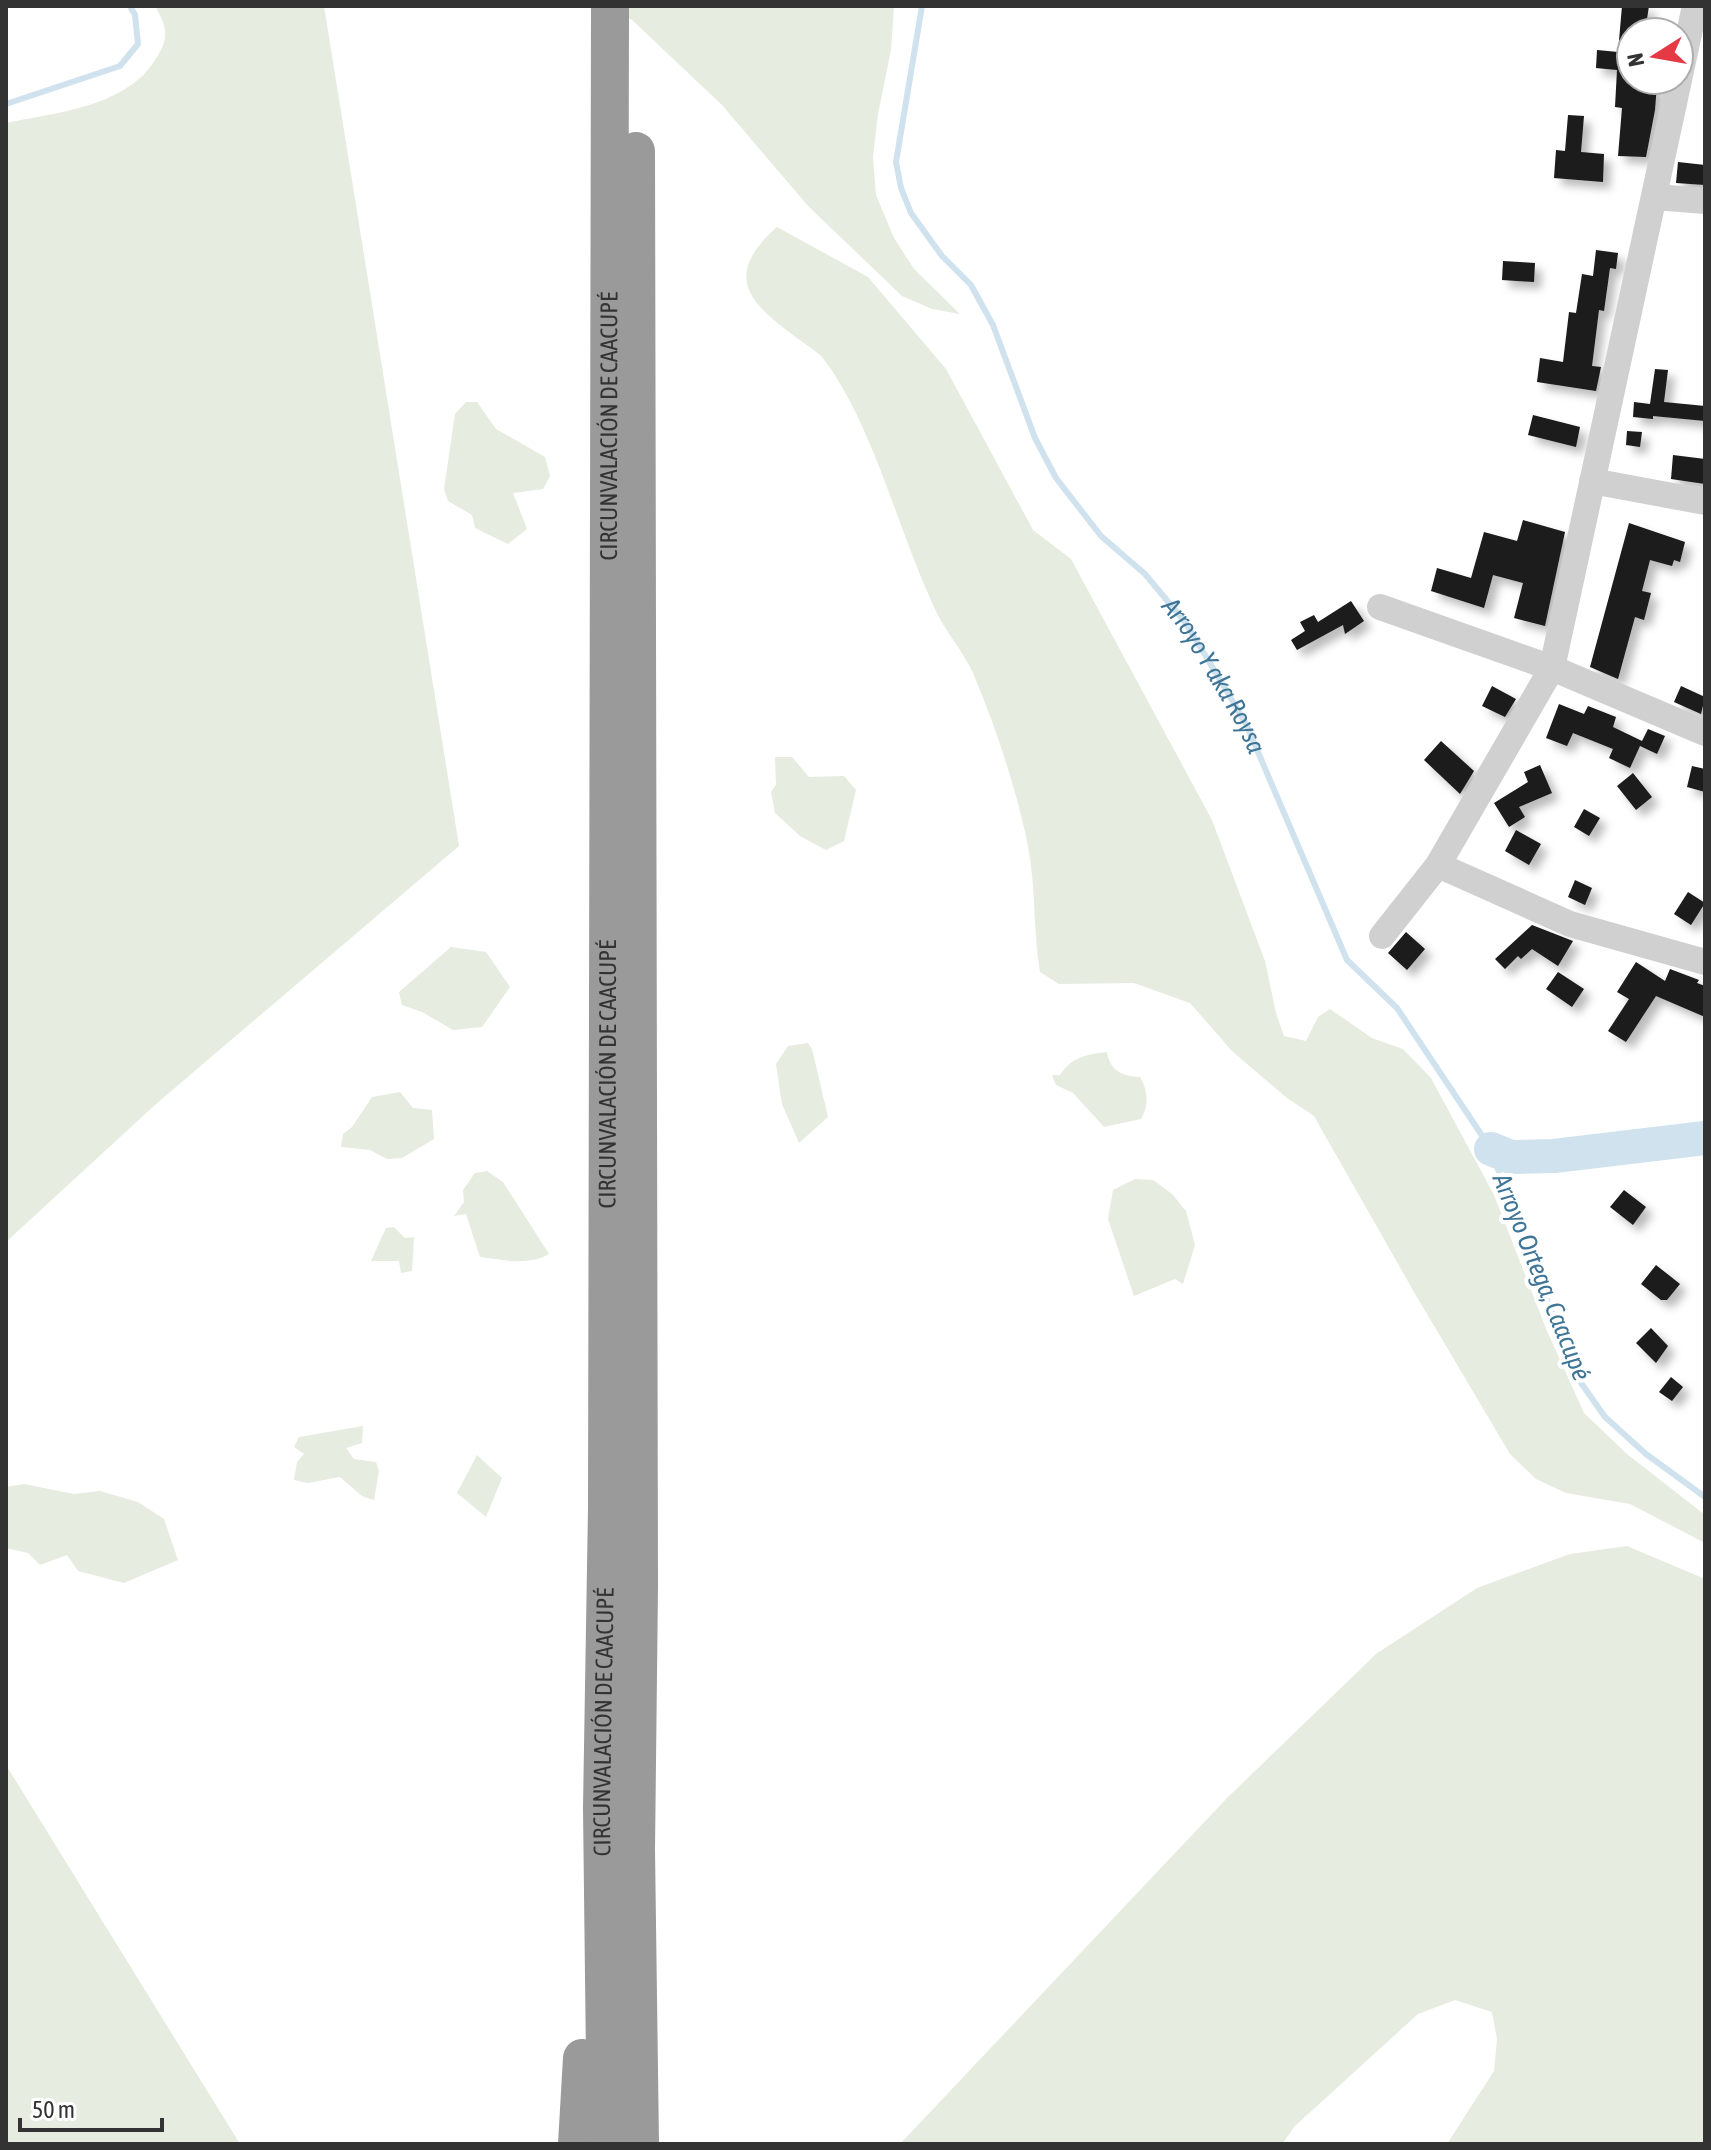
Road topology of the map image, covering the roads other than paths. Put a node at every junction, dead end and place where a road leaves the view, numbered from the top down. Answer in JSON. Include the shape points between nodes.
{"nodes":[{"id":1,"x":610,"y":6,"type":"edge"},
{"id":2,"x":636,"y":6,"type":"edge"},
{"id":3,"x":1695,"y":6,"type":"edge"},
{"id":4,"x":1655,"y":197,"type":"junction"},
{"id":5,"x":1705,"y":201,"type":"edge"},
{"id":6,"x":1592,"y":481,"type":"junction"},
{"id":7,"x":1705,"y":502,"type":"edge"},
{"id":8,"x":1380,"y":607,"type":"dead end"},
{"id":9,"x":1552,"y":668,"type":"junction"},
{"id":10,"x":1705,"y":733,"type":"edge"},
{"id":11,"x":1438,"y":865,"type":"junction"},
{"id":12,"x":1382,"y":936,"type":"dead end"},
{"id":13,"x":1705,"y":962,"type":"edge"},
{"id":14,"x":602,"y":1808,"type":"junction"},
{"id":15,"x":640,"y":2100,"type":"junction"},
{"id":16,"x":577,"y":2144,"type":"edge"},
{"id":17,"x":606,"y":2144,"type":"edge"},
{"id":18,"x":640,"y":2144,"type":"edge"},
{"id":19,"x":653,"y":2144,"type":"edge"}],
"edges":[{"from":1,"to":14,"type":"highway","name":"CIRCUNVALACIÓN DE CAACUPÉ"},
{"from":2,"to":15,"type":"highway","name":"CIRCUNVALACIÓN DE CAACUPÉ"},
{"from":3,"to":4,"type":"street"},
{"from":4,"to":5,"type":"street"},
{"from":4,"to":6,"type":"street"},
{"from":6,"to":7,"type":"street"},
{"from":6,"to":9,"type":"street"},
{"from":8,"to":9,"type":"street"},
{"from":9,"to":10,"type":"street"},
{"from":9,"to":11,"type":"street"},
{"from":11,"to":12,"type":"street"},
{"from":11,"to":13,"type":"street","via":[[1570,924]]},
{"from":14,"to":16,"type":"highway","via":[[594,1838]]},
{"from":14,"to":17,"type":"highway","name":"CIRCUNVALACIÓN DE CAACUPÉ"},
{"from":15,"to":18,"type":"highway","name":"CIRCUNVALACIÓN DE CAACUPÉ"},
{"from":15,"to":19,"type":"highway"}]}
